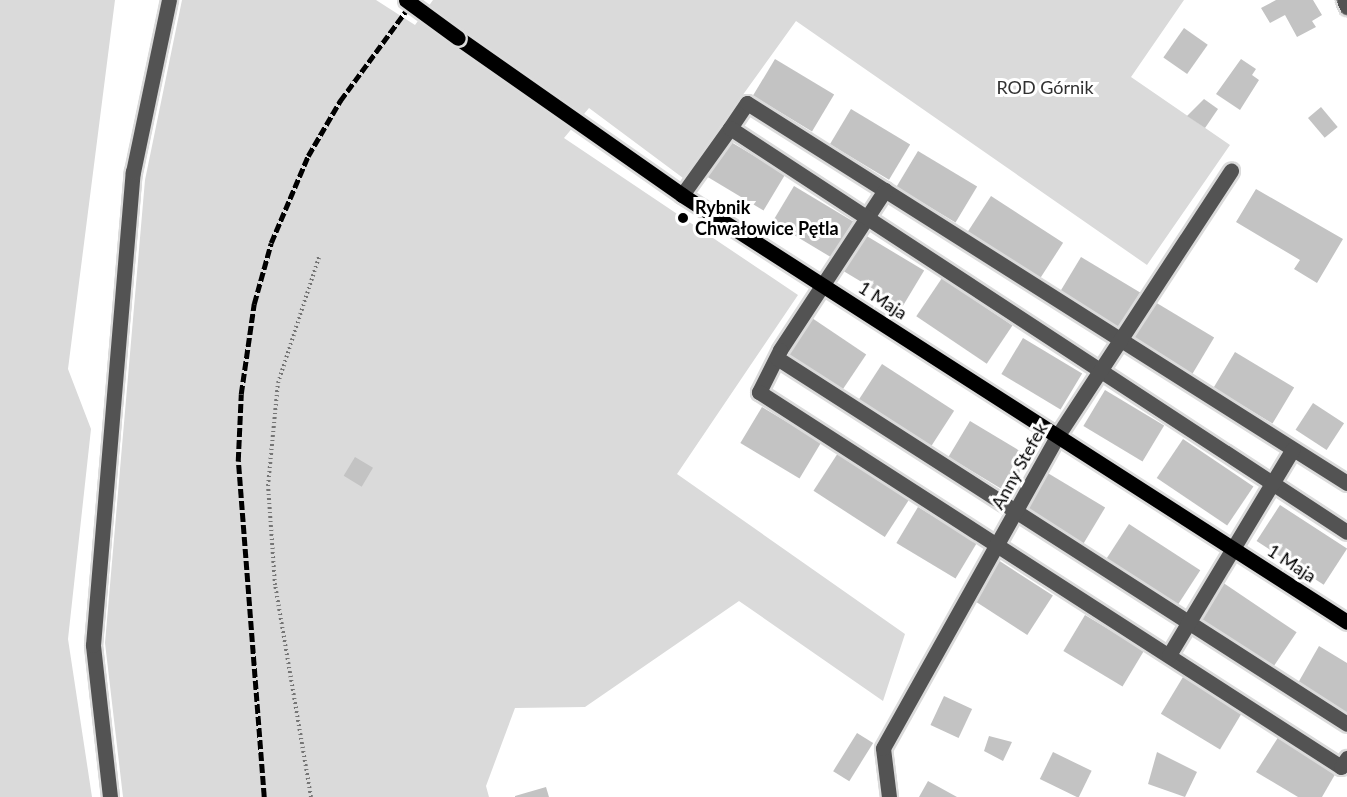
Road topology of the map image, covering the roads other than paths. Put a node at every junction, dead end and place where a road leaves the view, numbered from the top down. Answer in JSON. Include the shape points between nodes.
{"nodes":[{"id":1,"x":169,"y":0,"type":"edge"},
{"id":2,"x":406,"y":0,"type":"edge"},
{"id":3,"x":1344,"y":0,"type":"edge"},
{"id":4,"x":1347,"y":7,"type":"edge"},
{"id":5,"x":730,"y":128,"type":"junction"},
{"id":6,"x":1231,"y":171,"type":"dead end"},
{"id":7,"x":885,"y":190,"type":"junction"},
{"id":8,"x":682,"y":195,"type":"junction"},
{"id":9,"x":866,"y":217,"type":"junction"},
{"id":10,"x":822,"y":284,"type":"junction"},
{"id":11,"x":1121,"y":339,"type":"junction"},
{"id":12,"x":777,"y":358,"type":"junction"},
{"id":13,"x":1099,"y":370,"type":"junction"},
{"id":14,"x":1058,"y":435,"type":"junction"},
{"id":15,"x":1293,"y":449,"type":"junction"},
{"id":16,"x":1273,"y":483,"type":"junction"},
{"id":17,"x":1347,"y":483,"type":"edge"},
{"id":18,"x":1016,"y":510,"type":"junction"},
{"id":19,"x":1347,"y":532,"type":"edge"},
{"id":20,"x":998,"y":543,"type":"junction"},
{"id":21,"x":1233,"y":549,"type":"junction"},
{"id":22,"x":1189,"y":622,"type":"junction"},
{"id":23,"x":1347,"y":622,"type":"edge"},
{"id":24,"x":1169,"y":655,"type":"junction"},
{"id":25,"x":1347,"y":724,"type":"edge"},
{"id":26,"x":1347,"y":758,"type":"edge"},
{"id":27,"x":110,"y":797,"type":"edge"},
{"id":28,"x":889,"y":797,"type":"edge"}],
"edges":[{"from":1,"to":27,"type":"street","via":[[133,172],[93,645]]},
{"from":2,"to":8,"type":"main road","name":"1 Maja","bridge":true},
{"from":3,"to":4,"type":"street"},
{"from":5,"to":7,"type":"street","via":[[747,103]]},
{"from":5,"to":8,"type":"street"},
{"from":5,"to":9,"type":"street"},
{"from":6,"to":11,"type":"street","name":"Anny Stefek"},
{"from":7,"to":9,"type":"street"},
{"from":7,"to":11,"type":"street"},
{"from":8,"to":10,"type":"main road","name":"1 Maja"},
{"from":9,"to":10,"type":"street"},
{"from":9,"to":13,"type":"street"},
{"from":10,"to":12,"type":"street"},
{"from":10,"to":14,"type":"main road","name":"1 Maja"},
{"from":11,"to":13,"type":"street","name":"Anny Stefek"},
{"from":11,"to":15,"type":"street"},
{"from":12,"to":18,"type":"street"},
{"from":12,"to":20,"type":"street","via":[[759,392]]},
{"from":13,"to":14,"type":"street","name":"Anny Stefek"},
{"from":13,"to":16,"type":"street"},
{"from":14,"to":18,"type":"street","name":"Anny Stefek"},
{"from":14,"to":21,"type":"main road","name":"1 Maja"},
{"from":15,"to":16,"type":"street"},
{"from":15,"to":17,"type":"street"},
{"from":16,"to":19,"type":"street"},
{"from":16,"to":21,"type":"street"},
{"from":18,"to":20,"type":"street","name":"Anny Stefek"},
{"from":18,"to":22,"type":"street"},
{"from":20,"to":24,"type":"street"},
{"from":20,"to":28,"type":"street","name":"Anny Stefek","via":[[884,748]]},
{"from":21,"to":22,"type":"street"},
{"from":21,"to":23,"type":"main road","name":"1 Maja"},
{"from":22,"to":24,"type":"street"},
{"from":22,"to":25,"type":"street"},
{"from":24,"to":26,"type":"street","via":[[1341,767]]}]}
